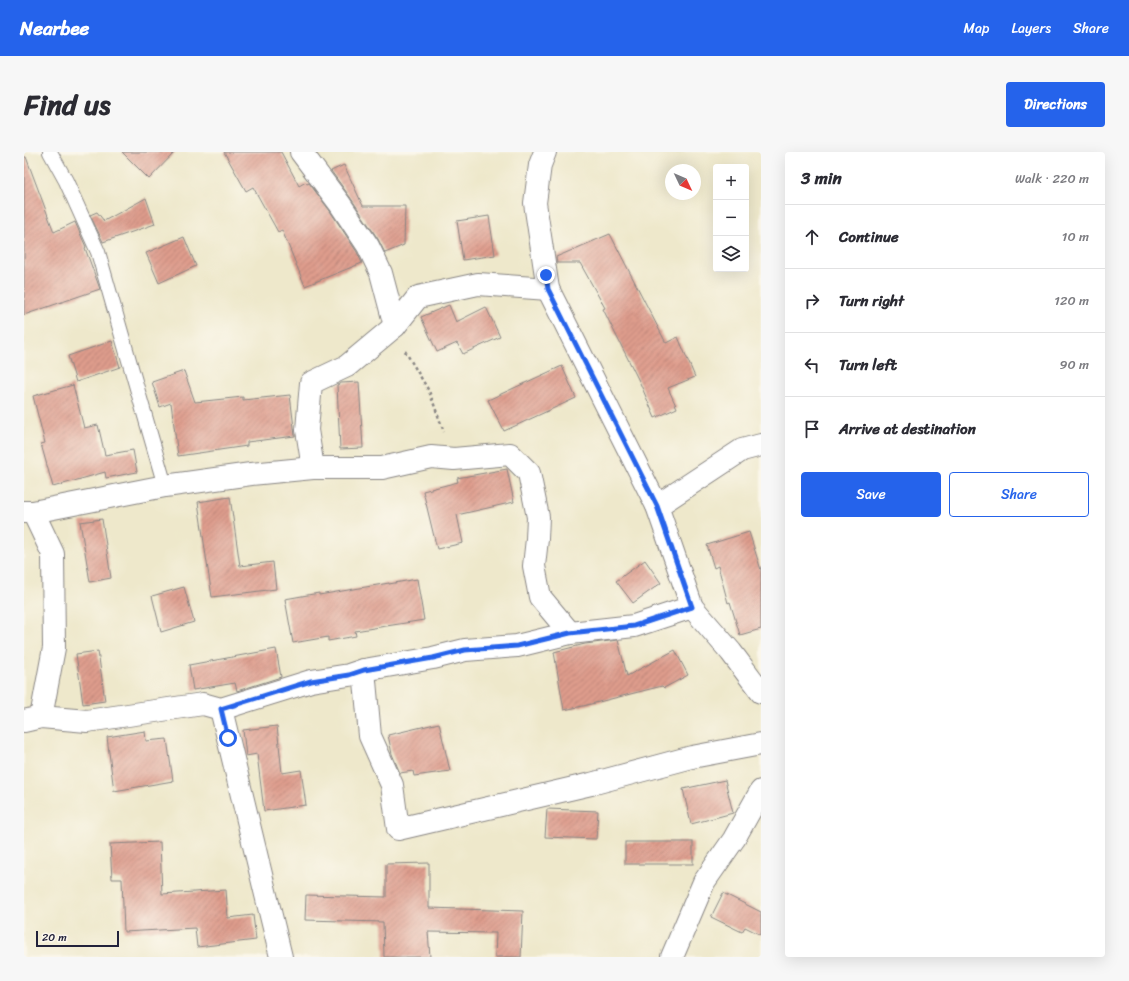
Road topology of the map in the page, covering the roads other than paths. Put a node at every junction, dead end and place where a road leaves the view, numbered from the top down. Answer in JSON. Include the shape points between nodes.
{"nodes":[{"id":1,"x":50,"y":152,"type":"edge"},
{"id":2,"x":301,"y":152,"type":"edge"},
{"id":3,"x":545,"y":152,"type":"edge"},
{"id":4,"x":548,"y":289,"type":"junction"},
{"id":5,"x":395,"y":326,"type":"junction"},
{"id":6,"x":761,"y":445,"type":"edge"},
{"id":7,"x":313,"y":468,"type":"junction"},
{"id":8,"x":165,"y":486,"type":"junction"},
{"id":9,"x":657,"y":506,"type":"junction"},
{"id":10,"x":29,"y":512,"type":"edge"},
{"id":11,"x":692,"y":607,"type":"junction"},
{"id":12,"x":570,"y":633,"type":"junction"},
{"id":13,"x":364,"y":670,"type":"junction"},
{"id":14,"x":761,"y":692,"type":"edge"},
{"id":15,"x":221,"y":709,"type":"junction"},
{"id":16,"x":32,"y":719,"type":"edge"},
{"id":17,"x":761,"y":744,"type":"edge"},
{"id":18,"x":761,"y":790,"type":"edge"},
{"id":19,"x":281,"y":957,"type":"edge"},
{"id":20,"x":672,"y":957,"type":"edge"}],
"edges":[{"from":1,"to":8,"type":"lane","via":[[98,252]]},
{"from":2,"to":5,"type":"street","via":[[368,246],[381,272]]},
{"from":3,"to":4,"type":"street","via":[[540,165],[535,203]]},
{"from":4,"to":5,"type":"street","via":[[478,284],[418,297]]},
{"from":4,"to":9,"type":"street"},
{"from":5,"to":7,"type":"street","via":[[347,366],[311,383],[307,430]]},
{"from":6,"to":9,"type":"street","via":[[742,450]]},
{"from":7,"to":8,"type":"street"},
{"from":7,"to":12,"type":"street","via":[[382,468],[431,457],[454,459],[510,454],[529,473],[538,517],[534,566],[540,597]]},
{"from":8,"to":10,"type":"street"},
{"from":9,"to":11,"type":"street"},
{"from":10,"to":16,"type":"street","via":[[53,554],[54,648]]},
{"from":11,"to":12,"type":"street","via":[[634,626]]},
{"from":11,"to":14,"type":"street"},
{"from":12,"to":13,"type":"street","via":[[517,646],[465,650]]},
{"from":13,"to":15,"type":"street","via":[[311,681]]},
{"from":13,"to":17,"type":"street","via":[[370,736],[392,785],[398,830],[692,757]]},
{"from":15,"to":16,"type":"street","via":[[203,704],[87,721]]},
{"from":15,"to":19,"type":"street"},
{"from":18,"to":20,"type":"street","via":[[734,839],[704,882]]}]}
